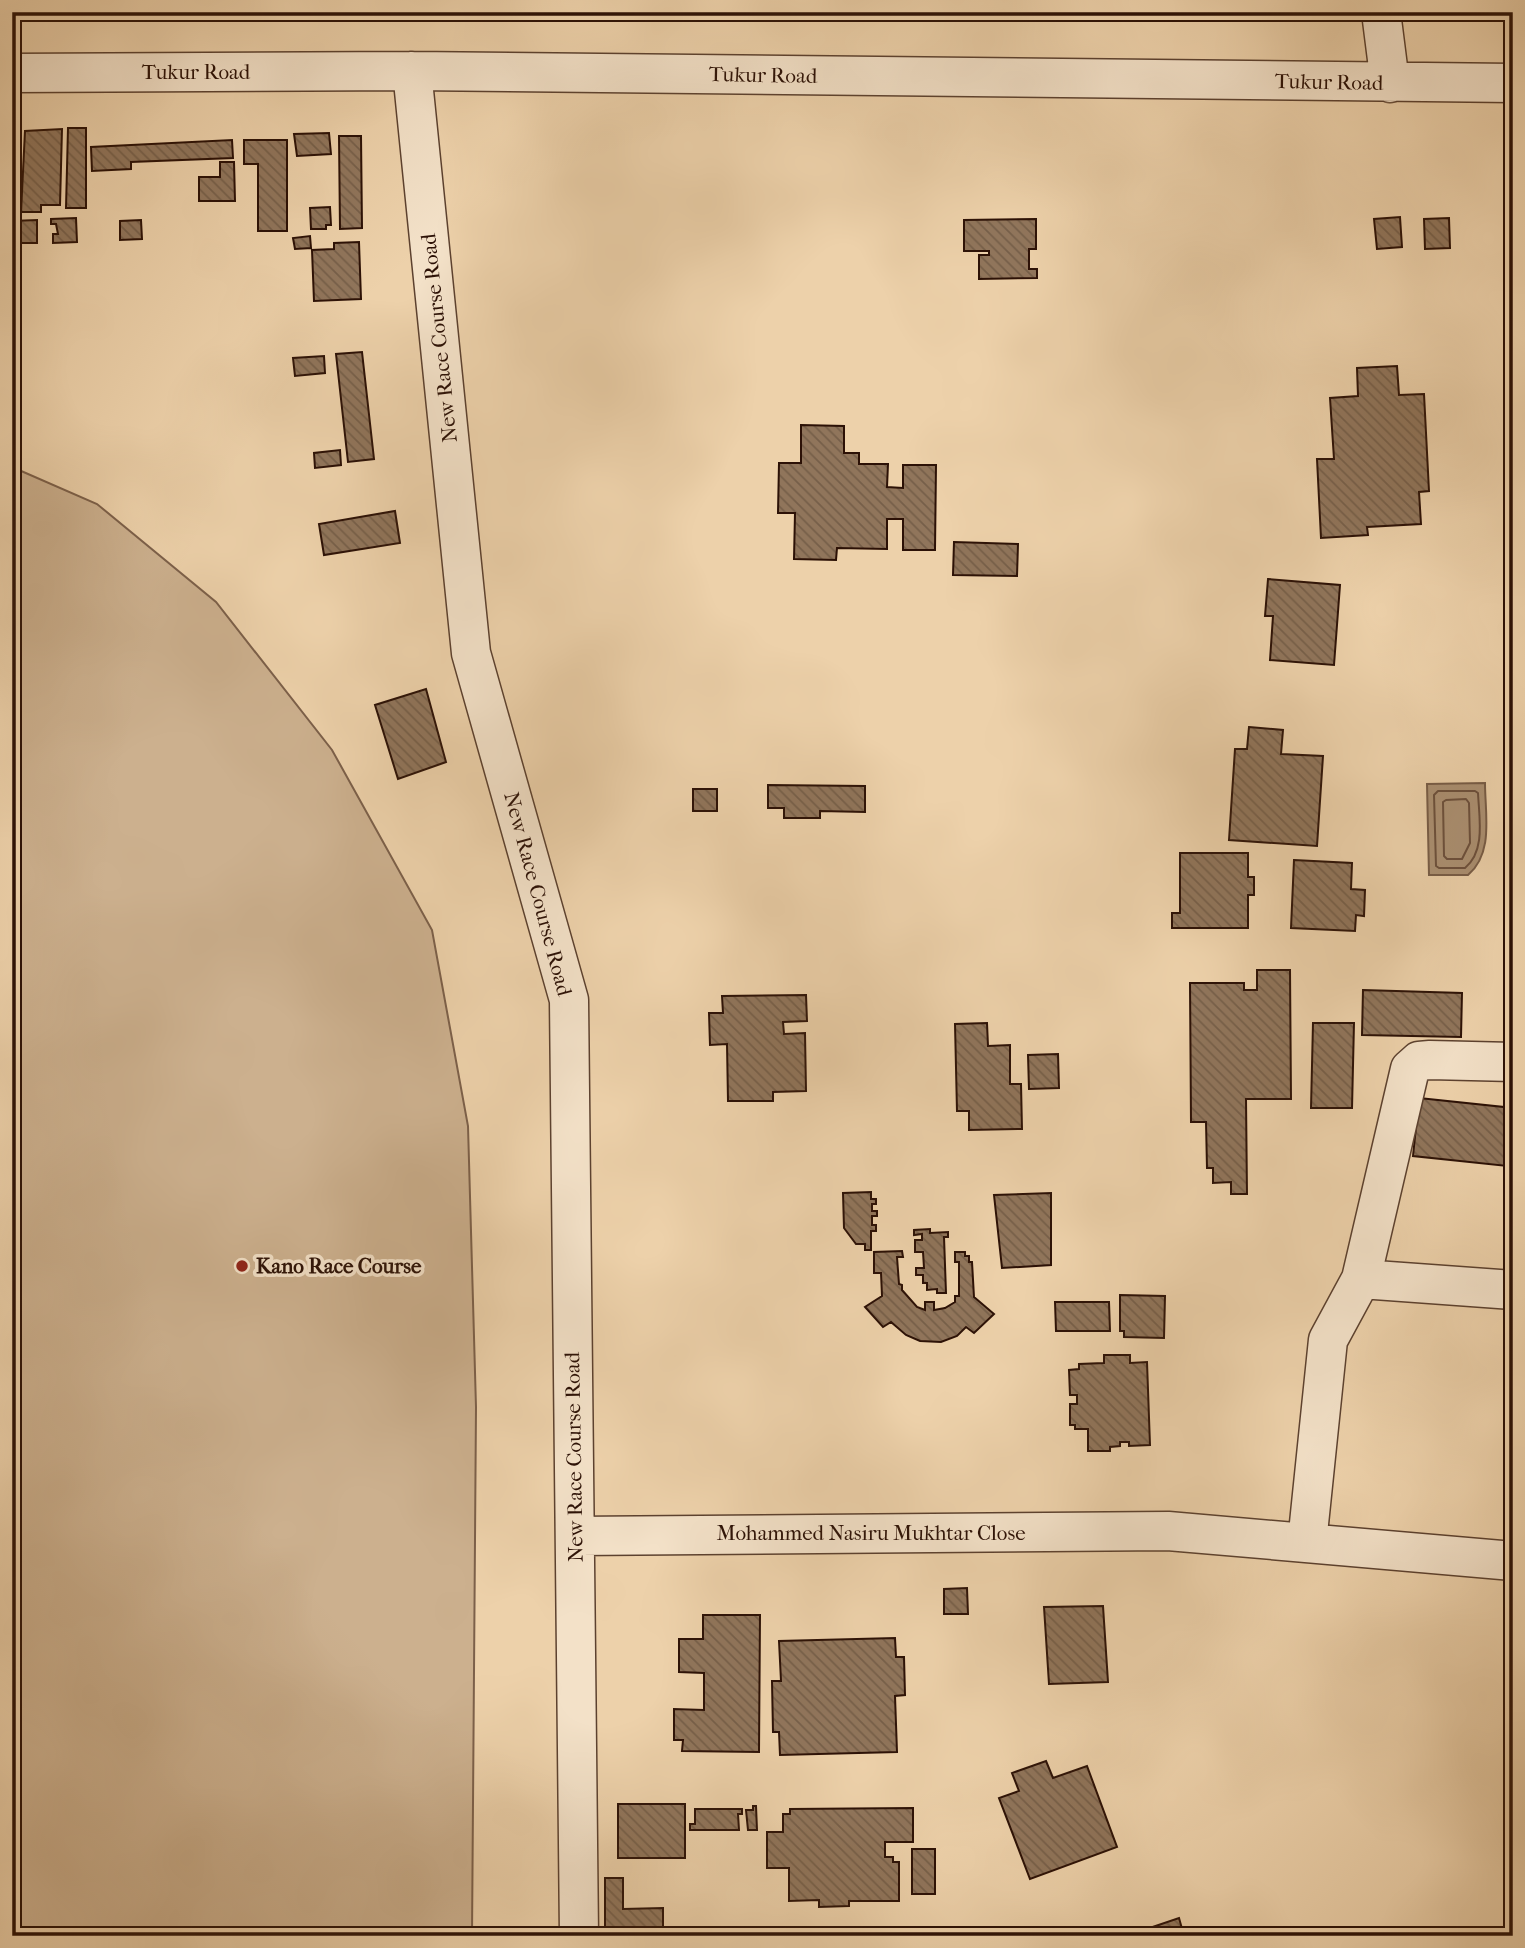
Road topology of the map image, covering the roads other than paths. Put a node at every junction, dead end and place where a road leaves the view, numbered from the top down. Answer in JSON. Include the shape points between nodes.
{"nodes":[{"id":1,"x":1381,"y":12,"type":"edge"},
{"id":2,"x":412,"y":71,"type":"junction"},
{"id":3,"x":12,"y":73,"type":"edge"},
{"id":4,"x":1390,"y":83,"type":"junction"},
{"id":5,"x":1513,"y":83,"type":"edge"},
{"id":6,"x":1513,"y":1062,"type":"edge"},
{"id":7,"x":1361,"y":1279,"type":"junction"},
{"id":8,"x":1513,"y":1290,"type":"edge"},
{"id":9,"x":575,"y":1536,"type":"junction"},
{"id":10,"x":1307,"y":1543,"type":"junction"},
{"id":11,"x":1513,"y":1561,"type":"edge"},
{"id":12,"x":579,"y":1936,"type":"edge"}],
"edges":[{"from":1,"to":4,"type":"street"},
{"from":2,"to":3,"type":"street","name":"Tukur Road"},
{"from":2,"to":4,"type":"street","name":"Tukur Road"},
{"from":2,"to":9,"type":"street","name":"New Race Course Road","via":[[471,653],[569,1000]]},
{"from":4,"to":5,"type":"street","name":"Tukur Road"},
{"from":6,"to":7,"type":"street","via":[[1430,1060],[1419,1061],[1410,1069]]},
{"from":7,"to":8,"type":"street"},
{"from":7,"to":10,"type":"street","via":[[1328,1340]]},
{"from":9,"to":10,"type":"street","name":"Mohammed Nasiru Mukhtar Close","via":[[1168,1531]]},
{"from":9,"to":12,"type":"street","name":"New Race Course Road"},
{"from":10,"to":11,"type":"street","name":"Mohammed Nasiru Mukhtar Close"}]}
